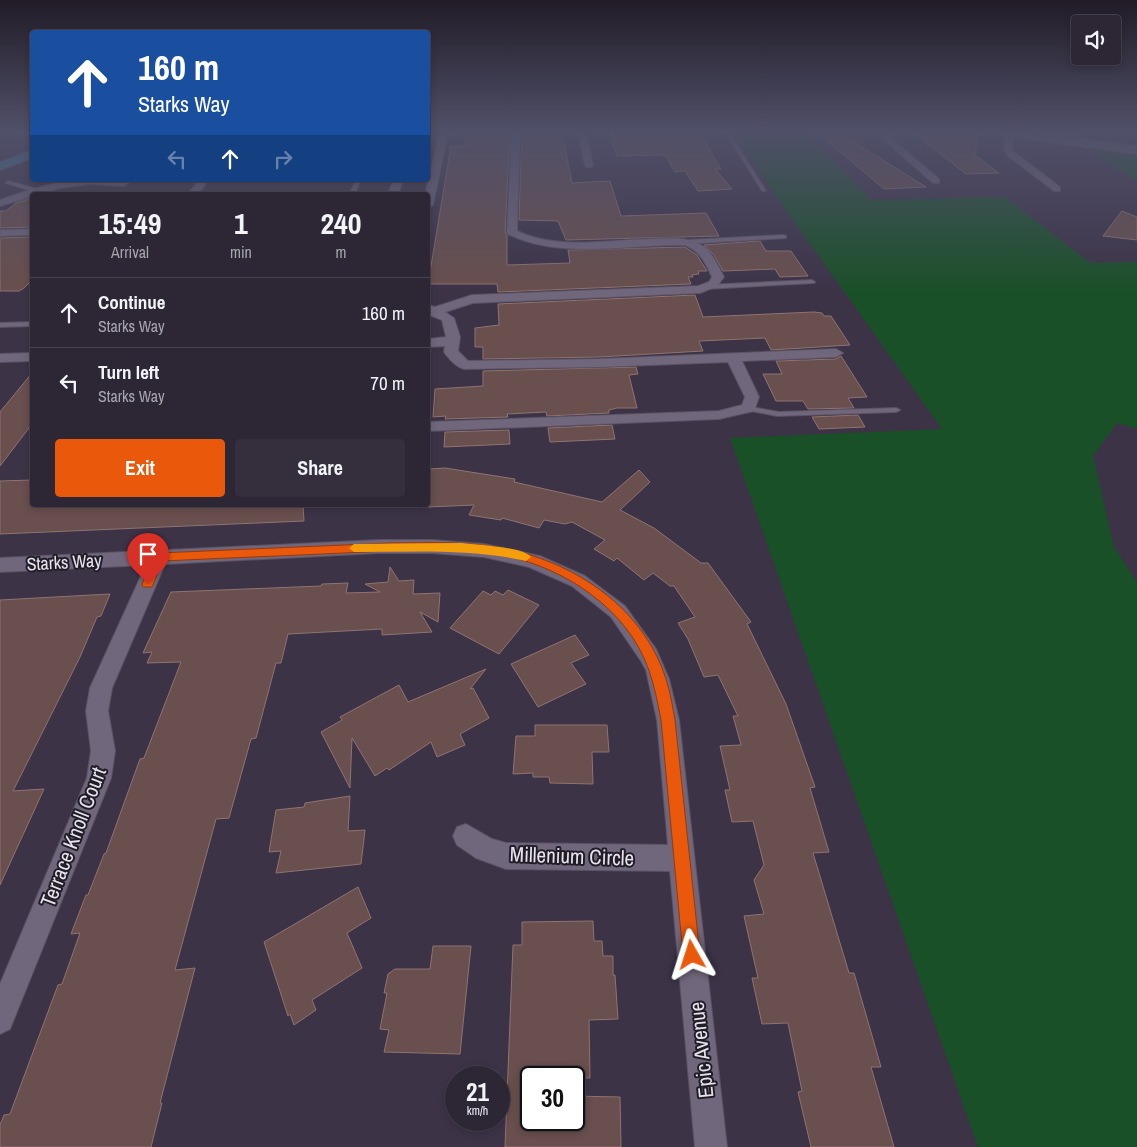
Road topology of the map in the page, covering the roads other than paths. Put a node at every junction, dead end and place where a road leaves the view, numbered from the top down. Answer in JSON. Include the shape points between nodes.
{"nodes":[{"id":1,"x":20,"y":186,"type":"edge"},
{"id":2,"x":53,"y":186,"type":"edge"},
{"id":3,"x":115,"y":186,"type":"edge"},
{"id":4,"x":514,"y":186,"type":"edge"},
{"id":5,"x":761,"y":186,"type":"edge"},
{"id":6,"x":1052,"y":186,"type":"edge"},
{"id":7,"x":1057,"y":189,"type":"dead end"},
{"id":8,"x":35,"y":190,"type":"junction"},
{"id":9,"x":764,"y":190,"type":"dead end"},
{"id":10,"x":52,"y":192,"type":"edge"},
{"id":11,"x":92,"y":192,"type":"dead end"},
{"id":12,"x":0,"y":203,"type":"edge"},
{"id":13,"x":30,"y":232,"type":"edge"},
{"id":14,"x":0,"y":233,"type":"edge"},
{"id":15,"x":784,"y":236,"type":"dead end"},
{"id":16,"x":686,"y":242,"type":"junction"},
{"id":17,"x":812,"y":282,"type":"dead end"},
{"id":18,"x":705,"y":287,"type":"junction"},
{"id":19,"x":430,"y":311,"type":"edge"},
{"id":20,"x":30,"y":324,"type":"edge"},
{"id":21,"x":0,"y":325,"type":"edge"},
{"id":22,"x":452,"y":342,"type":"junction"},
{"id":23,"x":430,"y":343,"type":"edge"},
{"id":24,"x":836,"y":353,"type":"dead end"},
{"id":25,"x":30,"y":357,"type":"edge"},
{"id":26,"x":733,"y":357,"type":"junction"},
{"id":27,"x":0,"y":358,"type":"edge"},
{"id":28,"x":748,"y":408,"type":"junction"},
{"id":29,"x":896,"y":410,"type":"dead end"},
{"id":30,"x":430,"y":426,"type":"edge"},
{"id":31,"x":390,"y":547,"type":"joint"},
{"id":32,"x":159,"y":557,"type":"junction"},
{"id":33,"x":0,"y":565,"type":"edge"},
{"id":34,"x":466,"y":836,"type":"dead end"},
{"id":35,"x":682,"y":858,"type":"junction"},
{"id":36,"x":0,"y":1018,"type":"edge"},
{"id":37,"x":711,"y":1147,"type":"edge"}],
"edges":[{"from":1,"to":8,"type":"lane"},
{"from":2,"to":8,"type":"street"},
{"from":3,"to":11,"type":"street"},
{"from":4,"to":16,"type":"street","via":[[512,232],[518,237],[543,243]]},
{"from":5,"to":9,"type":"lane"},
{"from":6,"to":7,"type":"street"},
{"from":8,"to":10,"type":"street"},
{"from":8,"to":12,"type":"street"},
{"from":13,"to":14,"type":"street"},
{"from":15,"to":16,"type":"lane"},
{"from":16,"to":18,"type":"street","via":[[708,254],[718,277]]},
{"from":17,"to":18,"type":"lane"},
{"from":18,"to":19,"type":"street","via":[[472,299]]},
{"from":19,"to":22,"type":"street","via":[[448,318]]},
{"from":20,"to":21,"type":"lane"},
{"from":22,"to":23,"type":"street"},
{"from":22,"to":26,"type":"street","via":[[452,352],[464,364]]},
{"from":24,"to":26,"type":"street"},
{"from":25,"to":27,"type":"street"},
{"from":26,"to":28,"type":"street","via":[[752,398]]},
{"from":28,"to":29,"type":"lane","via":[[777,414]]},
{"from":28,"to":30,"type":"street","via":[[719,415]]},
{"from":31,"to":32,"type":"street","name":"Starks Way"},
{"from":31,"to":35,"type":"street","name":"Epic Avenue","via":[[462,547],[525,557],[554,567],[583,583],[631,626],[649,655],[661,685],[668,720]]},
{"from":32,"to":33,"type":"street","name":"Starks Way"},
{"from":32,"to":36,"type":"street","name":"Terrace Knoll Court","via":[[101,688],[98,701],[103,751],[99,778]]},
{"from":34,"to":35,"type":"street","name":"Millenium Circle","via":[[485,849],[506,856]]},
{"from":35,"to":37,"type":"street","name":"Epic Avenue"}]}
